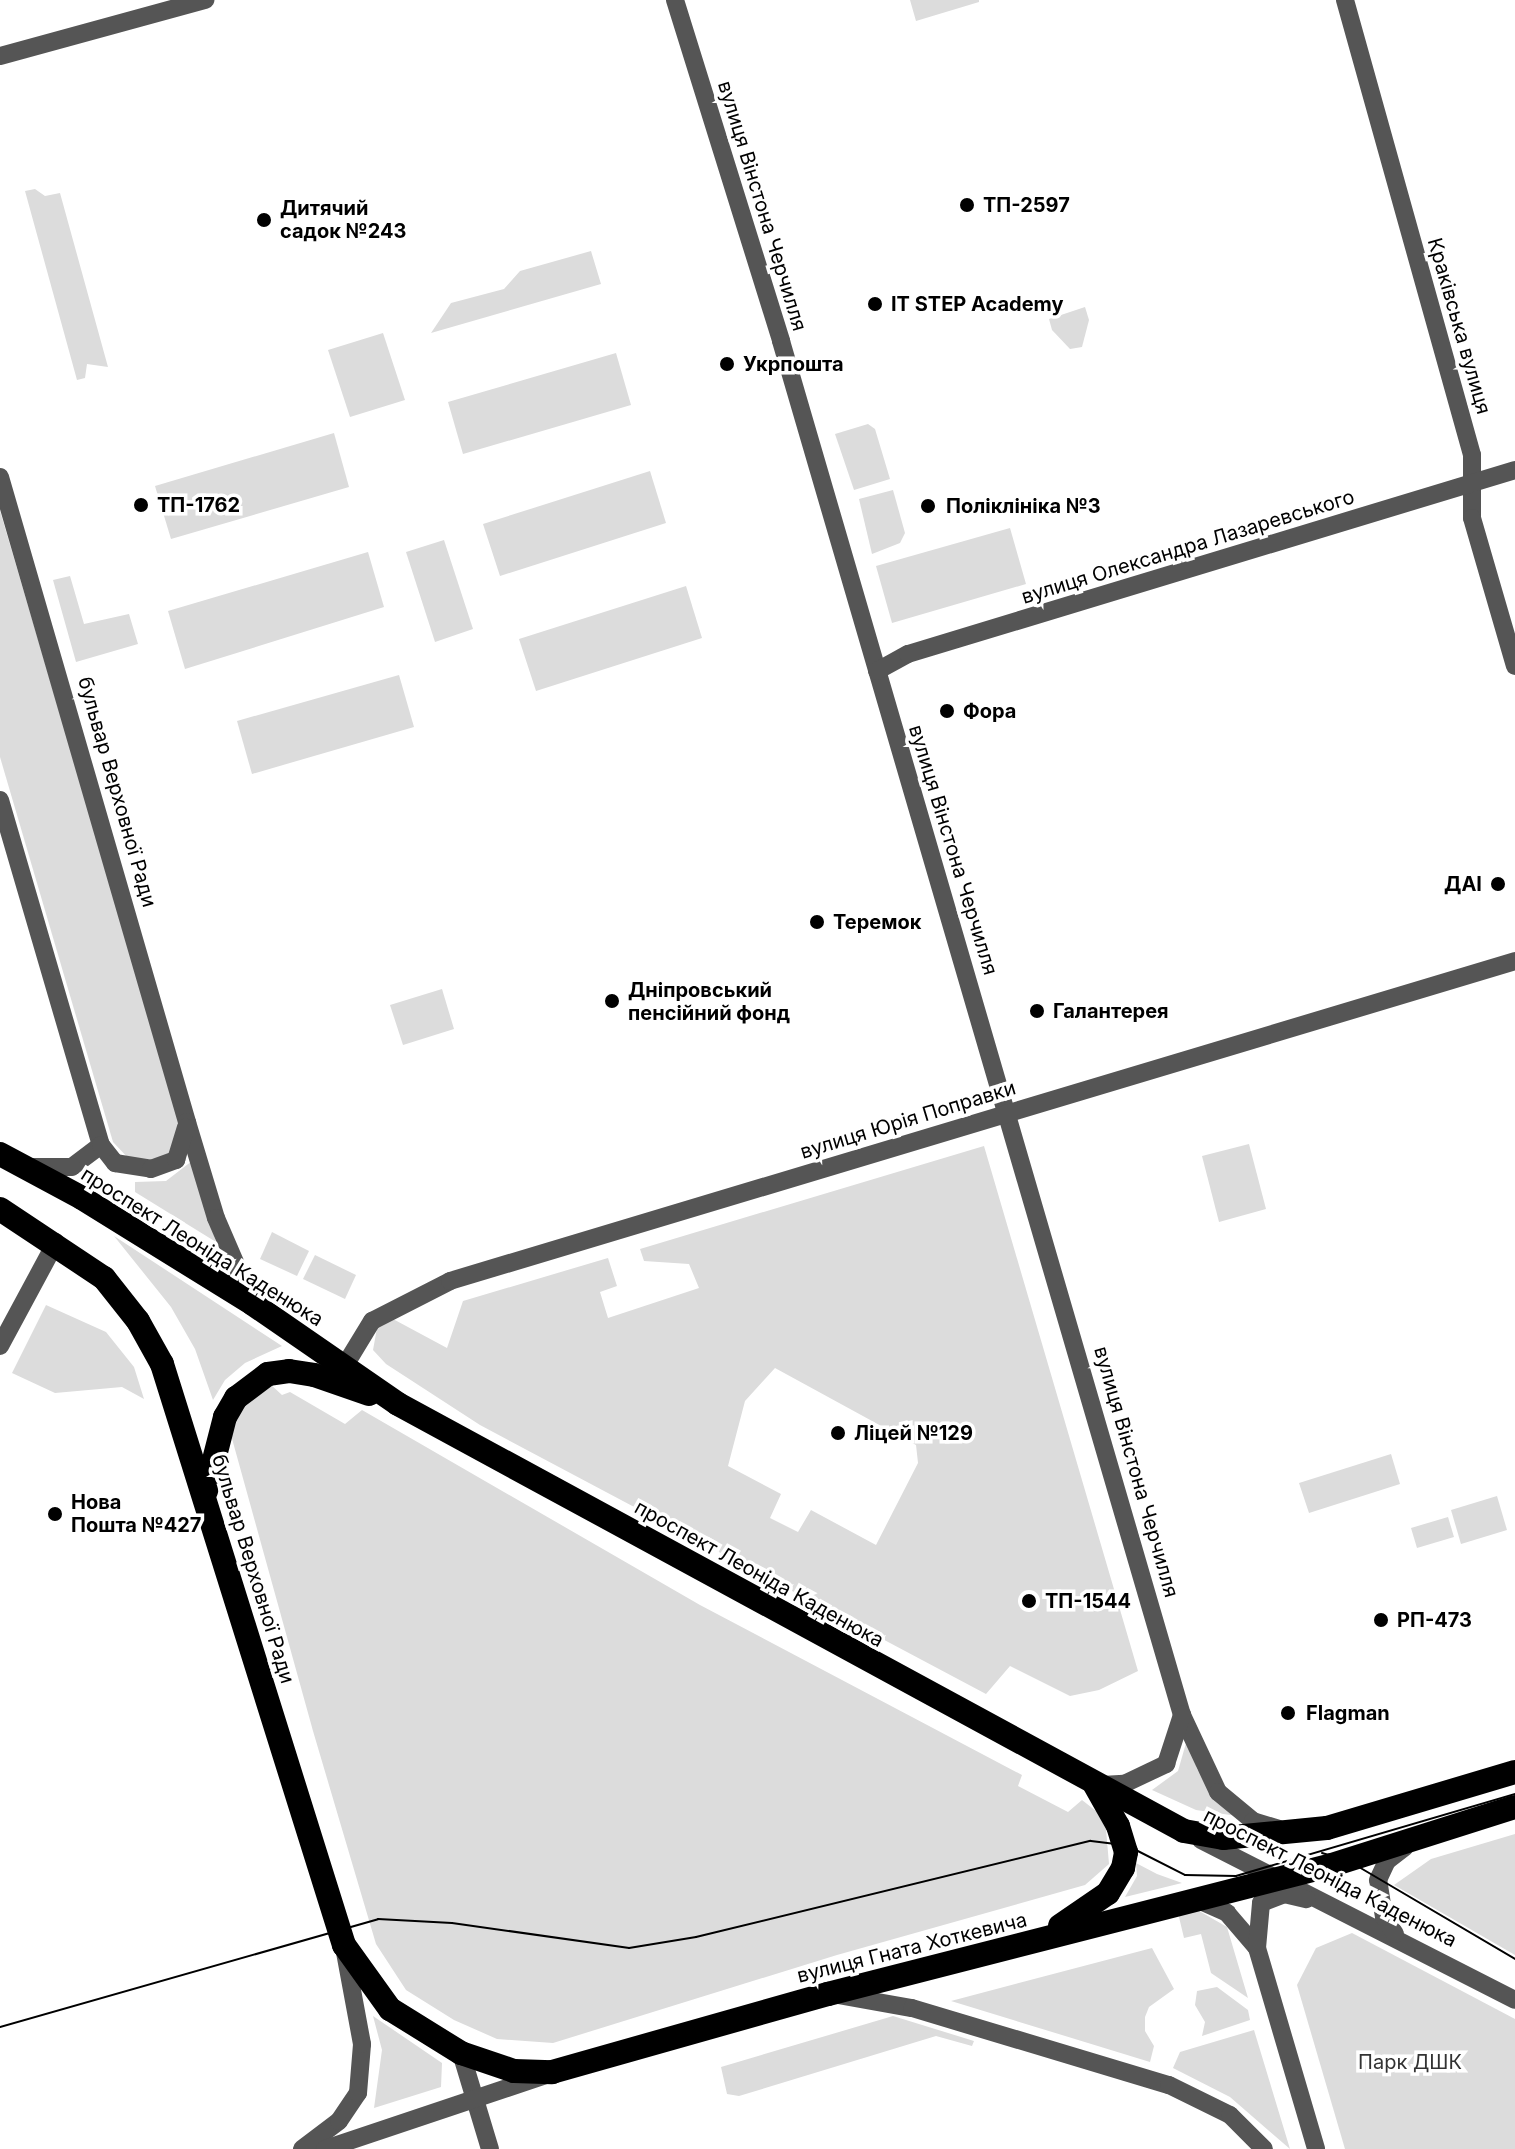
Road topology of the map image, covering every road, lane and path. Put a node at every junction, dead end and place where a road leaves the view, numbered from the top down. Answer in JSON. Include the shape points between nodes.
{"nodes":[{"id":1,"x":205,"y":0,"type":"edge"},
{"id":2,"x":675,"y":0,"type":"edge"},
{"id":3,"x":1345,"y":0,"type":"edge"},
{"id":4,"x":0,"y":56,"type":"edge"},
{"id":5,"x":1515,"y":470,"type":"edge"},
{"id":6,"x":0,"y":477,"type":"edge"},
{"id":7,"x":1470,"y":484,"type":"junction"},
{"id":8,"x":1515,"y":666,"type":"edge"},
{"id":9,"x":877,"y":671,"type":"junction"},
{"id":10,"x":0,"y":800,"type":"edge"},
{"id":11,"x":1515,"y":961,"type":"edge"},
{"id":12,"x":1007,"y":1114,"type":"junction"},
{"id":13,"x":187,"y":1122,"type":"junction"},
{"id":14,"x":101,"y":1145,"type":"junction"},
{"id":15,"x":0,"y":1154,"type":"edge"},
{"id":16,"x":24,"y":1166,"type":"junction"},
{"id":17,"x":0,"y":1209,"type":"edge"},
{"id":18,"x":56,"y":1242,"type":"junction"},
{"id":19,"x":253,"y":1304,"type":"junction"},
{"id":20,"x":0,"y":1346,"type":"edge"},
{"id":21,"x":344,"y":1367,"type":"junction"},
{"id":22,"x":398,"y":1404,"type":"junction"},
{"id":23,"x":205,"y":1493,"type":"junction"},
{"id":24,"x":1182,"y":1715,"type":"junction"},
{"id":25,"x":1515,"y":1772,"type":"edge"},
{"id":26,"x":1094,"y":1785,"type":"junction"},
{"id":27,"x":1515,"y":1807,"type":"edge"},
{"id":28,"x":1184,"y":1831,"type":"junction"},
{"id":29,"x":1293,"y":1834,"type":"junction"},
{"id":30,"x":1416,"y":1839,"type":"junction"},
{"id":31,"x":1276,"y":1877,"type":"junction"},
{"id":32,"x":1196,"y":1899,"type":"junction"},
{"id":33,"x":1336,"y":1906,"type":"junction"},
{"id":34,"x":1396,"y":1937,"type":"junction"},
{"id":35,"x":1033,"y":1942,"type":"junction"},
{"id":36,"x":344,"y":1945,"type":"junction"},
{"id":37,"x":1257,"y":1948,"type":"junction"},
{"id":38,"x":828,"y":1994,"type":"junction"},
{"id":39,"x":1515,"y":2000,"type":"edge"},
{"id":40,"x":461,"y":2053,"type":"junction"},
{"id":41,"x":552,"y":2072,"type":"junction"},
{"id":42,"x":477,"y":2102,"type":"junction"},
{"id":43,"x":302,"y":2149,"type":"edge"},
{"id":44,"x":325,"y":2149,"type":"edge"},
{"id":45,"x":490,"y":2149,"type":"edge"},
{"id":46,"x":1264,"y":2149,"type":"edge"},
{"id":47,"x":1316,"y":2149,"type":"edge"}],
"edges":[{"from":1,"to":4,"type":"street"},
{"from":2,"to":9,"type":"street","name":"вулиця Вінстона Черчилля"},
{"from":3,"to":7,"type":"street","name":"Краківська вулиця","via":[[1472,455]]},
{"from":5,"to":7,"type":"street","name":"вулиця Олександра Лазаревського"},
{"from":6,"to":13,"type":"street","name":"бульвар Верховної Ради"},
{"from":7,"to":8,"type":"street","name":"Краківська вулиця","via":[[1472,518]]},
{"from":7,"to":9,"type":"street","name":"вулиця Олександра Лазаревського","via":[[908,654]]},
{"from":9,"to":12,"type":"street","name":"вулиця Вінстона Черчилля"},
{"from":10,"to":14,"type":"street"},
{"from":11,"to":12,"type":"street","name":"вулиця Юрія Поправки"},
{"from":12,"to":21,"type":"street","name":"вулиця Юрія Поправки","via":[[450,1281],[372,1321]]},
{"from":12,"to":24,"type":"street","name":"вулиця Вінстона Черчилля"},
{"from":13,"to":14,"type":"street","via":[[182,1149],[165,1165],[134,1169],[115,1163]]},
{"from":13,"to":19,"type":"street","name":"бульвар Верховної Ради","via":[[216,1218]]},
{"from":14,"to":16,"type":"street","via":[[72,1167]]},
{"from":15,"to":16,"type":"highway","name":"проспект Леоніда Каденюка"},
{"from":16,"to":19,"type":"highway","name":"проспект Леоніда Каденюка"},
{"from":17,"to":18,"type":"highway"},
{"from":18,"to":20,"type":"street"},
{"from":18,"to":23,"type":"highway","name":"бульвар Верховної Ради","via":[[104,1278],[138,1321],[162,1364]]},
{"from":19,"to":21,"type":"highway","name":"проспект Леоніда Каденюка"},
{"from":21,"to":22,"type":"highway","name":"проспект Леоніда Каденюка"},
{"from":22,"to":23,"type":"highway","via":[[314,1375],[268,1374],[236,1398],[225,1417]]},
{"from":22,"to":26,"type":"highway","name":"проспект Леоніда Каденюка"},
{"from":23,"to":36,"type":"highway","name":"бульвар Верховної Ради"},
{"from":24,"to":26,"type":"street","via":[[1166,1764],[1124,1784]]},
{"from":24,"to":29,"type":"street","name":"вулиця Вінстона Черчилля","via":[[1218,1792],[1253,1821]]},
{"from":25,"to":29,"type":"highway"},
{"from":26,"to":28,"type":"highway","name":"проспект Леоніда Каденюка"},
{"from":26,"to":35,"type":"highway","via":[[1118,1826],[1126,1852],[1123,1868],[1108,1893]]},
{"from":27,"to":30,"type":"highway","name":"вулиця Гната Хоткевича"},
{"from":28,"to":29,"type":"highway","via":[[1223,1838]]},
{"from":28,"to":31,"type":"street","name":"проспект Леоніда Каденюка"},
{"from":30,"to":31,"type":"highway","name":"вулиця Гната Хоткевича"},
{"from":30,"to":34,"type":"street","via":[[1387,1861],[1378,1880],[1384,1917]]},
{"from":31,"to":32,"type":"highway","name":"вулиця Гната Хоткевича"},
{"from":31,"to":33,"type":"street","name":"проспект Леоніда Каденюка"},
{"from":32,"to":35,"type":"highway","name":"вулиця Гната Хоткевича"},
{"from":32,"to":37,"type":"street","via":[[1227,1913]]},
{"from":33,"to":34,"type":"street","name":"проспект Леоніда Каденюка"},
{"from":33,"to":37,"type":"street","via":[[1271,1896],[1257,1912]]},
{"from":34,"to":39,"type":"street","name":"проспект Леоніда Каденюка"},
{"from":35,"to":38,"type":"highway","name":"вулиця Гната Хоткевича"},
{"from":36,"to":40,"type":"highway","name":"бульвар Верховної Ради","via":[[390,2009]]},
{"from":36,"to":43,"type":"street","name":"бульвар Верховної Ради","via":[[363,2070],[358,2093],[339,2121]]},
{"from":37,"to":47,"type":"street"},
{"from":38,"to":41,"type":"highway","name":"вулиця Гната Хоткевича"},
{"from":38,"to":46,"type":"street","via":[[912,2008],[1169,2085],[1230,2115]]},
{"from":40,"to":41,"type":"highway","name":"бульвар Верховної Ради","via":[[514,2071]]},
{"from":40,"to":42,"type":"street"},
{"from":41,"to":42,"type":"street","name":"вулиця Гната Хоткевича"},
{"from":42,"to":44,"type":"street","name":"вулиця Гната Хоткевича"},
{"from":42,"to":45,"type":"street"}]}
